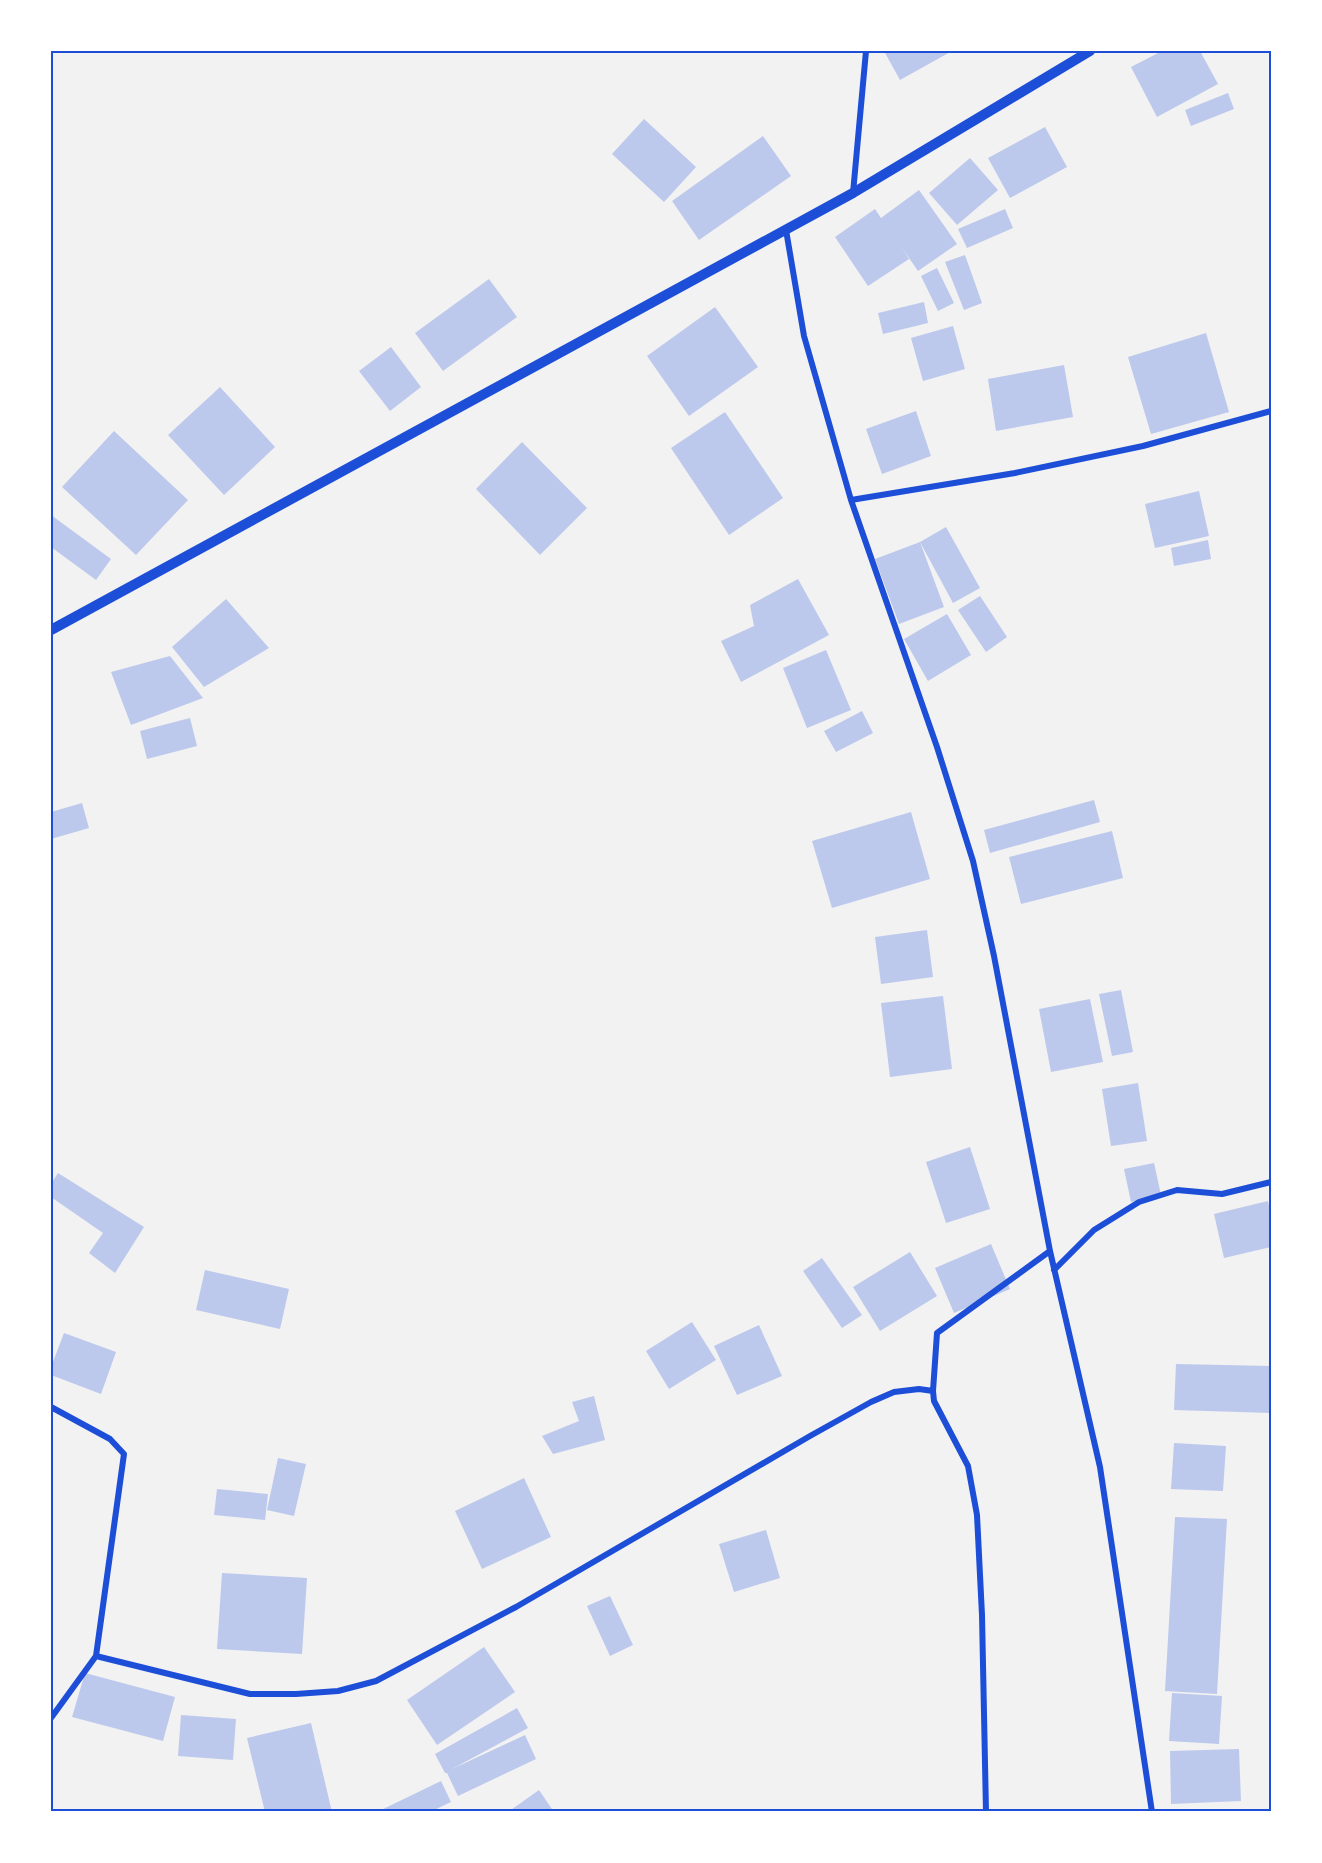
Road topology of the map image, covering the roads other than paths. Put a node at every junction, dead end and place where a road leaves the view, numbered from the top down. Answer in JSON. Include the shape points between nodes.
{"nodes":[{"id":1,"x":866,"y":51,"type":"edge"},
{"id":2,"x":1090,"y":51,"type":"edge"},
{"id":3,"x":853,"y":193,"type":"junction"},
{"id":4,"x":786,"y":230,"type":"junction"},
{"id":5,"x":1271,"y":411,"type":"edge"},
{"id":6,"x":851,"y":500,"type":"junction"},
{"id":7,"x":51,"y":630,"type":"edge"},
{"id":8,"x":1271,"y":1182,"type":"edge"},
{"id":9,"x":1050,"y":1251,"type":"junction"},
{"id":10,"x":1054,"y":1270,"type":"junction"},
{"id":11,"x":933,"y":1391,"type":"junction"},
{"id":12,"x":51,"y":1407,"type":"edge"},
{"id":13,"x":96,"y":1656,"type":"junction"},
{"id":14,"x":51,"y":1718,"type":"edge"},
{"id":15,"x":986,"y":1812,"type":"edge"},
{"id":16,"x":1152,"y":1812,"type":"edge"}],
"edges":[{"from":1,"to":3,"type":"street"},
{"from":2,"to":3,"type":"street"},
{"from":3,"to":4,"type":"street"},
{"from":4,"to":6,"type":"street","via":[[804,336]]},
{"from":4,"to":7,"type":"street"},
{"from":5,"to":6,"type":"street","via":[[1143,446],[1015,473]]},
{"from":6,"to":9,"type":"street","via":[[973,861]]},
{"from":8,"to":10,"type":"street","via":[[1222,1194],[1177,1190],[1139,1202],[1094,1230]]},
{"from":9,"to":10,"type":"street"},
{"from":9,"to":11,"type":"street","via":[[937,1333]]},
{"from":10,"to":16,"type":"street","via":[[1100,1467]]},
{"from":11,"to":13,"type":"street","via":[[894,1392],[871,1402],[516,1607],[376,1681],[338,1691],[250,1694]]},
{"from":11,"to":15,"type":"street","via":[[934,1401],[968,1466],[977,1515]]},
{"from":12,"to":13,"type":"street","via":[[110,1439],[124,1454]]},
{"from":13,"to":14,"type":"street"}]}
